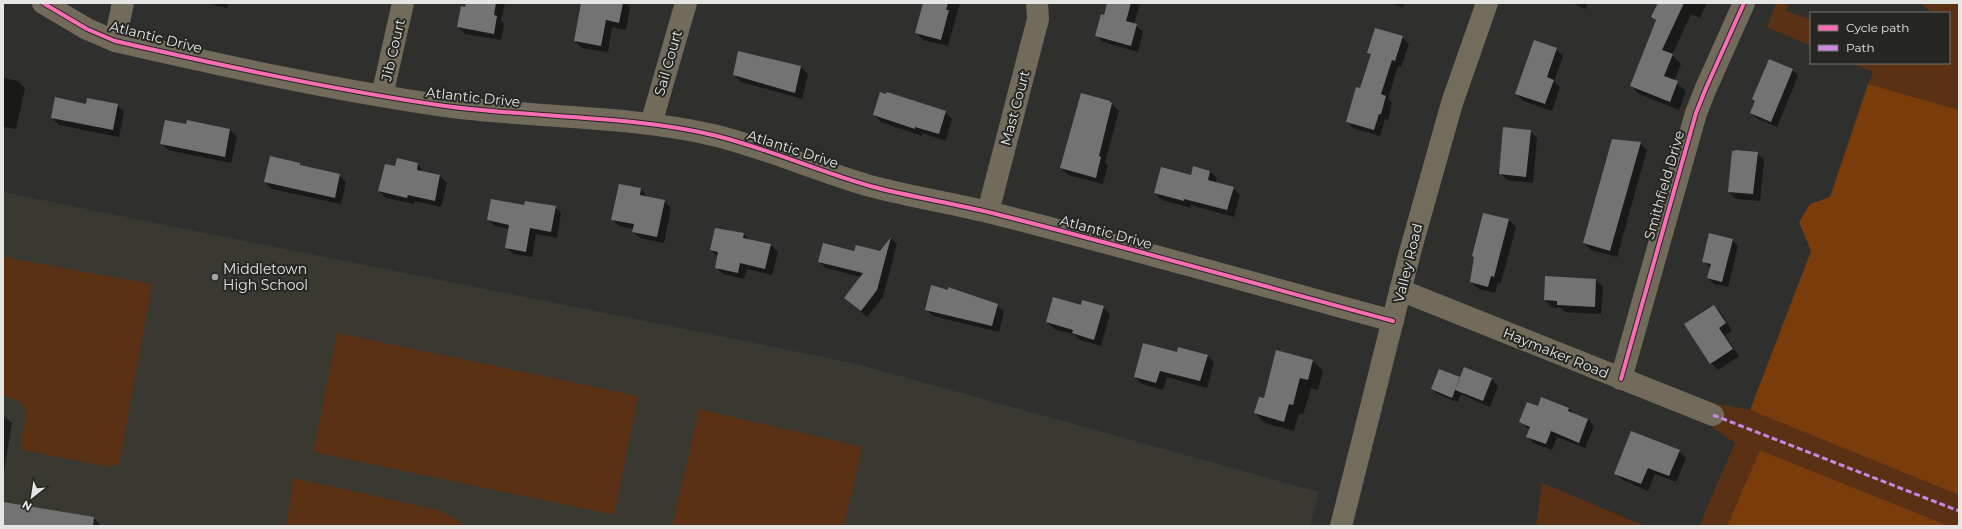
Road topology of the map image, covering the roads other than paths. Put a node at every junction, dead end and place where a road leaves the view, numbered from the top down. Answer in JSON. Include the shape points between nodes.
{"nodes":[{"id":1,"x":43,"y":3,"type":"edge"},
{"id":2,"x":122,"y":3,"type":"edge"},
{"id":3,"x":403,"y":3,"type":"edge"},
{"id":4,"x":686,"y":3,"type":"edge"},
{"id":5,"x":1038,"y":3,"type":"edge"},
{"id":6,"x":1487,"y":3,"type":"edge"},
{"id":7,"x":1744,"y":3,"type":"edge"},
{"id":8,"x":115,"y":41,"type":"junction"},
{"id":9,"x":382,"y":96,"type":"junction"},
{"id":10,"x":651,"y":124,"type":"junction"},
{"id":11,"x":988,"y":212,"type":"junction"},
{"id":12,"x":1400,"y":290,"type":"junction"},
{"id":13,"x":1393,"y":320,"type":"junction"},
{"id":14,"x":1621,"y":379,"type":"junction"},
{"id":15,"x":1713,"y":415,"type":"dead end"},
{"id":16,"x":1341,"y":526,"type":"edge"}],
"edges":[{"from":1,"to":8,"type":"street","name":"Atlantic Drive","via":[[87,29]]},
{"from":2,"to":8,"type":"street"},
{"from":3,"to":9,"type":"street","name":"Jib Court"},
{"from":4,"to":10,"type":"street","name":"Sail Court"},
{"from":5,"to":11,"type":"street","name":"Mast Court","via":[[1038,19]]},
{"from":6,"to":12,"type":"main road","name":"Valley Road","via":[[1452,103]]},
{"from":7,"to":14,"type":"street","name":"Smithfield Drive","via":[[1696,113]]},
{"from":8,"to":9,"type":"street","name":"Atlantic Drive"},
{"from":9,"to":10,"type":"street","name":"Atlantic Drive","via":[[448,106]]},
{"from":10,"to":11,"type":"street","name":"Atlantic Drive","via":[[713,135],[772,152],[819,170],[916,198]]},
{"from":11,"to":13,"type":"street","name":"Atlantic Drive"},
{"from":12,"to":13,"type":"main road","name":"Valley Road"},
{"from":12,"to":14,"type":"street","name":"Haymaker Road"},
{"from":13,"to":16,"type":"main road","name":"Valley Road"},
{"from":14,"to":15,"type":"street","name":"Haymaker Road"}]}
